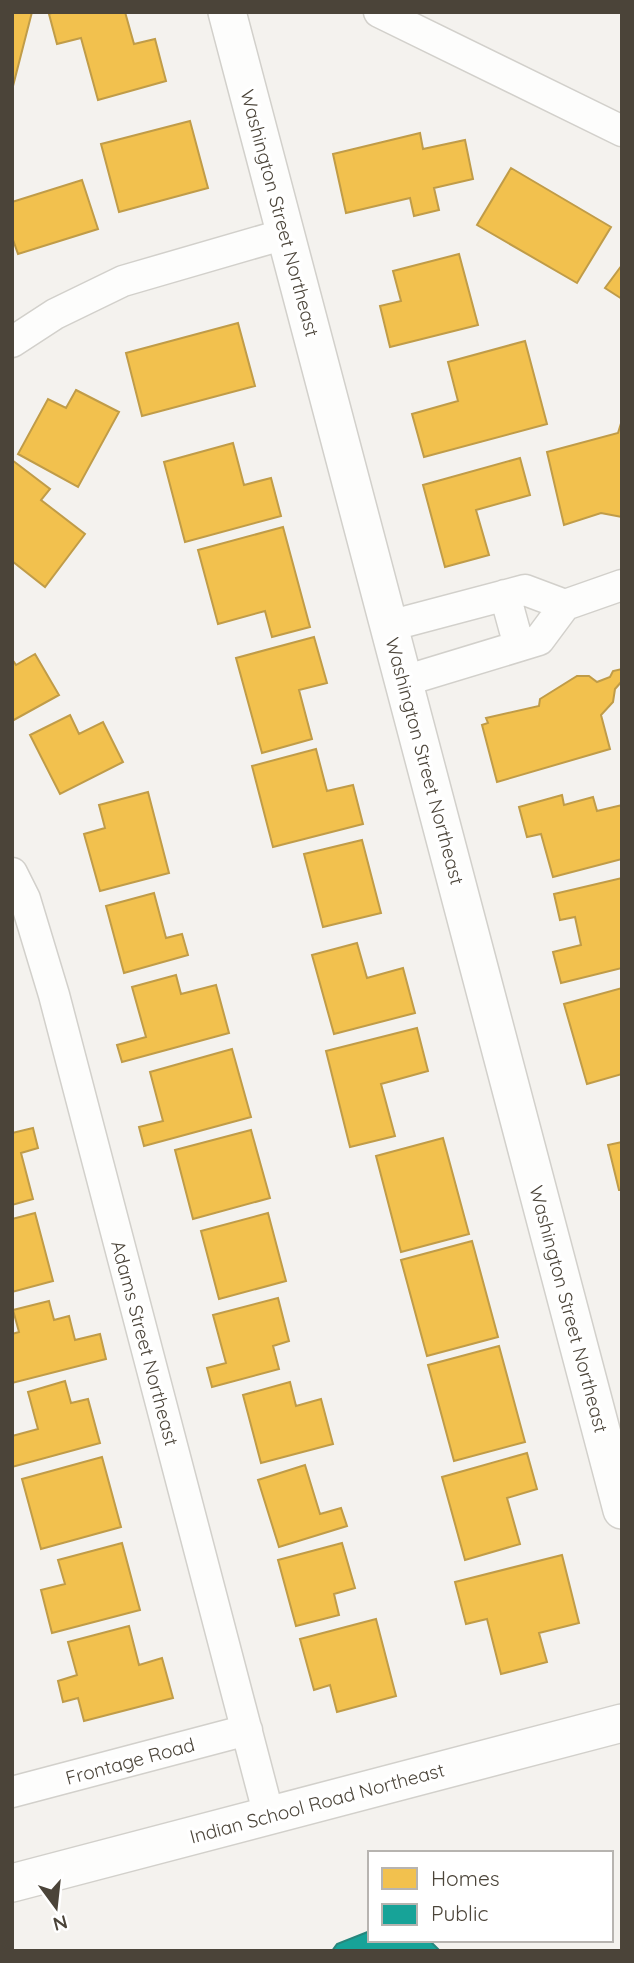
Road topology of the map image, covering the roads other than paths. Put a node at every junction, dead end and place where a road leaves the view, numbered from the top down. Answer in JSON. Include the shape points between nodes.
{"nodes":[{"id":1,"x":227,"y":12,"type":"edge"},
{"id":2,"x":379,"y":12,"type":"edge"},
{"id":3,"x":622,"y":131,"type":"edge"},
{"id":4,"x":285,"y":234,"type":"junction"},
{"id":5,"x":12,"y":342,"type":"edge"},
{"id":6,"x":622,"y":585,"type":"edge"},
{"id":7,"x":506,"y":596,"type":"junction"},
{"id":8,"x":565,"y":605,"type":"junction"},
{"id":9,"x":389,"y":626,"type":"junction"},
{"id":10,"x":519,"y":646,"type":"junction"},
{"id":11,"x":404,"y":681,"type":"junction"},
{"id":12,"x":12,"y":873,"type":"edge"},
{"id":13,"x":622,"y":1510,"type":"edge"},
{"id":14,"x":622,"y":1723,"type":"edge"},
{"id":15,"x":247,"y":1730,"type":"junction"},
{"id":16,"x":12,"y":1792,"type":"edge"},
{"id":17,"x":269,"y":1816,"type":"junction"},
{"id":18,"x":12,"y":1883,"type":"edge"}],
"edges":[{"from":1,"to":4,"type":"street","name":"Washington Street Northeast"},
{"from":2,"to":3,"type":"street"},
{"from":4,"to":5,"type":"street","via":[[123,281],[55,314]]},
{"from":4,"to":9,"type":"street","name":"Washington Street Northeast"},
{"from":6,"to":8,"type":"street"},
{"from":7,"to":8,"type":"street","via":[[525,590]]},
{"from":7,"to":9,"type":"street"},
{"from":7,"to":10,"type":"street"},
{"from":8,"to":10,"type":"street","via":[[539,640]]},
{"from":9,"to":11,"type":"street","name":"Washington Street Northeast"},
{"from":10,"to":11,"type":"street"},
{"from":11,"to":13,"type":"street","name":"Washington Street Northeast"},
{"from":12,"to":15,"type":"street","name":"Adams Street Northeast","via":[[25,899],[54,995]]},
{"from":14,"to":17,"type":"street","name":"Indian School Road Northeast"},
{"from":15,"to":16,"type":"street","name":"Frontage Road"},
{"from":15,"to":17,"type":"street","name":"Adams Street Northeast"},
{"from":17,"to":18,"type":"street","name":"Indian School Road Northeast"}]}
